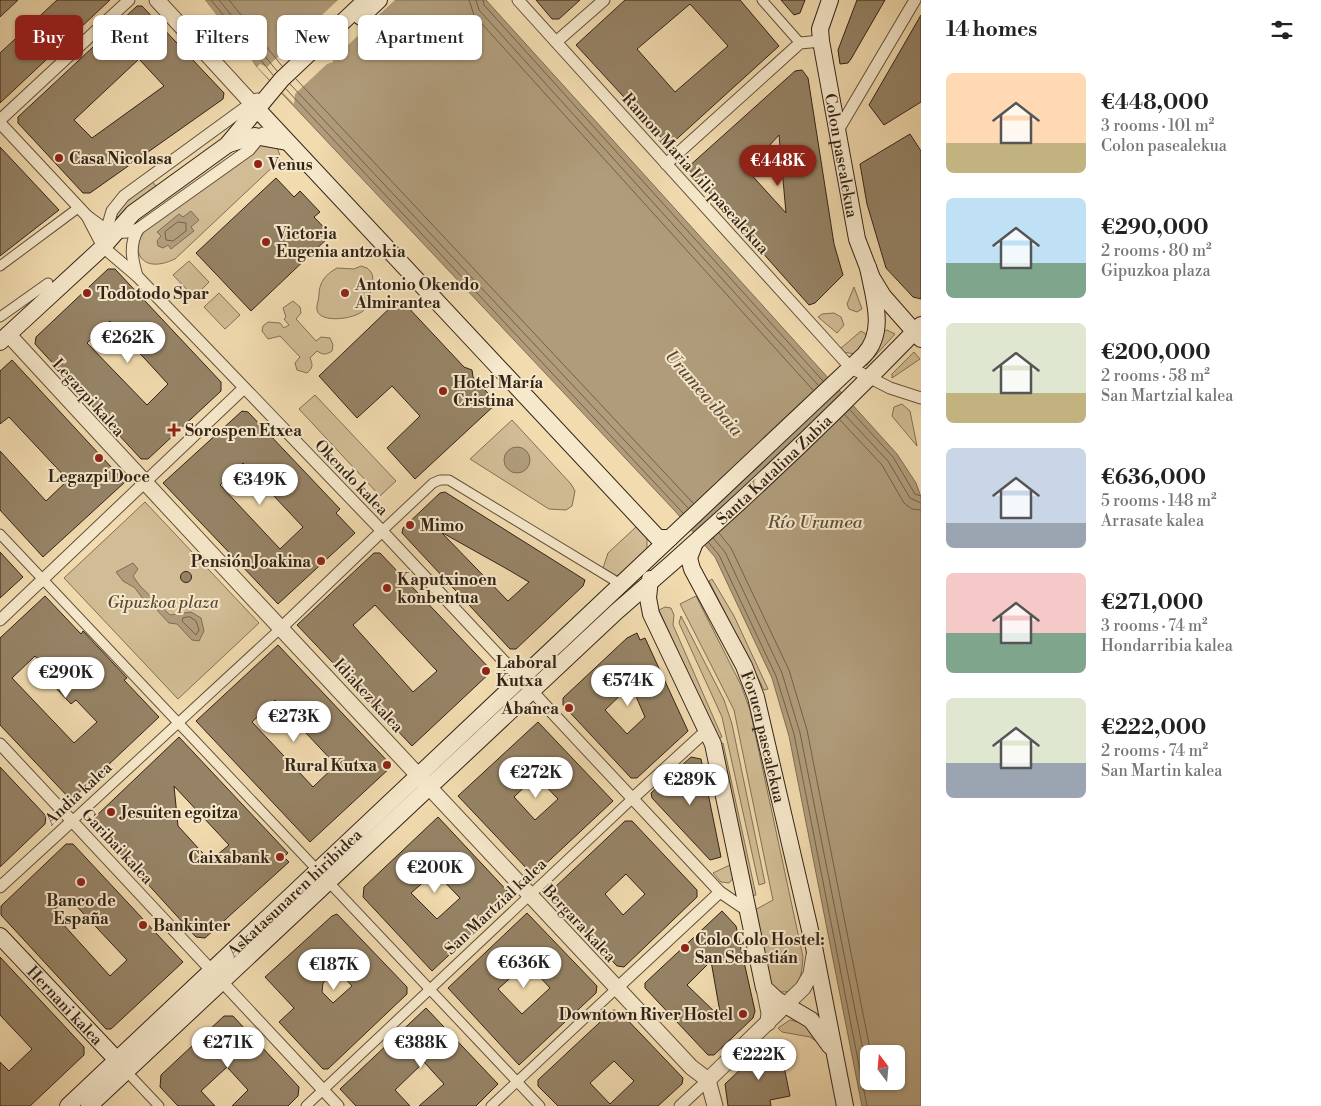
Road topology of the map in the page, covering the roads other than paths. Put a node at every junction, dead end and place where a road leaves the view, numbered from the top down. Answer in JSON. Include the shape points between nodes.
{"nodes":[{"id":1,"x":129,"y":0,"type":"edge"},
{"id":2,"x":158,"y":0,"type":"edge"},
{"id":3,"x":366,"y":0,"type":"edge"},
{"id":4,"x":379,"y":0,"type":"edge"},
{"id":5,"x":518,"y":0,"type":"edge"},
{"id":6,"x":604,"y":0,"type":"edge"},
{"id":7,"x":762,"y":0,"type":"edge"},
{"id":8,"x":830,"y":0,"type":"edge"},
{"id":9,"x":915,"y":0,"type":"edge"},
{"id":10,"x":821,"y":41,"type":"junction"},
{"id":11,"x":556,"y":42,"type":"junction"},
{"id":12,"x":800,"y":43,"type":"junction"},
{"id":13,"x":278,"y":86,"type":"junction"},
{"id":14,"x":260,"y":117,"type":"junction"},
{"id":15,"x":0,"y":122,"type":"edge"},
{"id":16,"x":837,"y":132,"type":"junction"},
{"id":17,"x":227,"y":145,"type":"junction"},
{"id":18,"x":666,"y":164,"type":"junction"},
{"id":19,"x":82,"y":212,"type":"junction"},
{"id":20,"x":138,"y":229,"type":"junction"},
{"id":21,"x":108,"y":237,"type":"junction"},
{"id":22,"x":0,"y":266,"type":"edge"},
{"id":23,"x":868,"y":267,"type":"junction"},
{"id":24,"x":137,"y":276,"type":"junction"},
{"id":25,"x":48,"y":283,"type":"dead end"},
{"id":26,"x":0,"y":317,"type":"edge"},
{"id":27,"x":3,"y":333,"type":"edge"},
{"id":28,"x":919,"y":336,"type":"edge"},
{"id":29,"x":851,"y":368,"type":"junction"},
{"id":30,"x":870,"y":379,"type":"junction"},
{"id":31,"x":244,"y":388,"type":"junction"},
{"id":32,"x":921,"y":398,"type":"edge"},
{"id":33,"x":145,"y":484,"type":"junction"},
{"id":34,"x":651,"y":530,"type":"junction"},
{"id":35,"x":382,"y":531,"type":"junction"},
{"id":36,"x":0,"y":534,"type":"edge"},
{"id":37,"x":670,"y":538,"type":"junction"},
{"id":38,"x":699,"y":539,"type":"junction"},
{"id":39,"x":654,"y":554,"type":"junction"},
{"id":40,"x":44,"y":579,"type":"junction"},
{"id":41,"x":650,"y":583,"type":"junction"},
{"id":42,"x":621,"y":594,"type":"junction"},
{"id":43,"x":0,"y":620,"type":"edge"},
{"id":44,"x":282,"y":627,"type":"junction"},
{"id":45,"x":527,"y":685,"type":"junction"},
{"id":46,"x":178,"y":723,"type":"junction"},
{"id":47,"x":707,"y":730,"type":"junction"},
{"id":48,"x":0,"y":744,"type":"edge"},
{"id":49,"x":425,"y":781,"type":"junction"},
{"id":50,"x":633,"y":798,"type":"junction"},
{"id":51,"x":72,"y":821,"type":"junction"},
{"id":52,"x":324,"y":876,"type":"junction"},
{"id":53,"x":0,"y":887,"type":"edge"},
{"id":54,"x":720,"y":892,"type":"junction"},
{"id":55,"x":531,"y":896,"type":"junction"},
{"id":56,"x":748,"y":911,"type":"junction"},
{"id":57,"x":0,"y":936,"type":"edge"},
{"id":58,"x":814,"y":947,"type":"junction"},
{"id":59,"x":217,"y":976,"type":"junction"},
{"id":60,"x":617,"y":988,"type":"junction"},
{"id":61,"x":764,"y":988,"type":"junction"},
{"id":62,"x":430,"y":990,"type":"junction"},
{"id":63,"x":786,"y":1005,"type":"junction"},
{"id":64,"x":768,"y":1023,"type":"junction"},
{"id":65,"x":835,"y":1054,"type":"junction"},
{"id":66,"x":126,"y":1064,"type":"junction"},
{"id":67,"x":708,"y":1080,"type":"junction"},
{"id":68,"x":517,"y":1082,"type":"junction"},
{"id":69,"x":323,"y":1090,"type":"junction"},
{"id":70,"x":68,"y":1106,"type":"edge"},
{"id":71,"x":89,"y":1106,"type":"edge"},
{"id":72,"x":160,"y":1106,"type":"edge"},
{"id":73,"x":306,"y":1106,"type":"edge"},
{"id":74,"x":338,"y":1106,"type":"edge"},
{"id":75,"x":491,"y":1106,"type":"edge"},
{"id":76,"x":540,"y":1106,"type":"edge"},
{"id":77,"x":680,"y":1106,"type":"edge"},
{"id":78,"x":715,"y":1106,"type":"edge"},
{"id":79,"x":845,"y":1106,"type":"edge"}],
"edges":[{"from":1,"to":15,"type":"street"},
{"from":2,"to":14,"type":"street"},
{"from":3,"to":13,"type":"main road"},
{"from":4,"to":13,"type":"main road"},
{"from":5,"to":11,"type":"street","name":"Ramon Maria Lili pasealekua"},
{"from":6,"to":11,"type":"street"},
{"from":7,"to":12,"type":"street"},
{"from":8,"to":10,"type":"main road","name":"Colon pasealekua","via":[[820,29]]},
{"from":9,"to":16,"type":"street"},
{"from":10,"to":12,"type":"street"},
{"from":10,"to":16,"type":"main road","name":"Colon pasealekua"},
{"from":11,"to":18,"type":"street","name":"Ramon Maria Lili pasealekua"},
{"from":12,"to":18,"type":"street"},
{"from":13,"to":14,"type":"street"},
{"from":13,"to":14,"type":"main road"},
{"from":14,"to":17,"type":"main road"},
{"from":14,"to":17,"type":"main road","via":[[248,137]]},
{"from":14,"to":20,"type":"street","via":[[249,150]]},
{"from":14,"to":21,"type":"street","via":[[124,196],[112,211]]},
{"from":14,"to":34,"type":"main road"},
{"from":15,"to":19,"type":"street"},
{"from":16,"to":23,"type":"main road","name":"Colon pasealekua","via":[[854,227]]},
{"from":17,"to":21,"type":"main road","via":[[133,213]]},
{"from":18,"to":29,"type":"street","name":"Ramon Maria Lili pasealekua"},
{"from":19,"to":21,"type":"street"},
{"from":19,"to":21,"type":"street","name":"Okendo kalea"},
{"from":19,"to":22,"type":"street"},
{"from":20,"to":21,"type":"street"},
{"from":20,"to":24,"type":"street","via":[[132,248]]},
{"from":21,"to":24,"type":"street","name":"Okendo kalea"},
{"from":21,"to":27,"type":"main road"},
{"from":23,"to":28,"type":"main road","via":[[883,296]]},
{"from":23,"to":29,"type":"main road","name":"Santa Katalina Zubia","via":[[878,330],[870,350]]},
{"from":24,"to":31,"type":"street","name":"Okendo kalea"},
{"from":25,"to":26,"type":"street"},
{"from":27,"to":33,"type":"street","name":"Legazpi kalea"},
{"from":28,"to":30,"type":"main road","name":"Santa Katalina Zubia"},
{"from":29,"to":30,"type":"street","name":"Ramon Maria Lili pasealekua"},
{"from":29,"to":37,"type":"main road","name":"Santa Katalina Zubia"},
{"from":30,"to":32,"type":"street","name":"Ramon Maria Lili pasealekua"},
{"from":30,"to":38,"type":"main road","name":"Santa Katalina Zubia"},
{"from":31,"to":33,"type":"street"},
{"from":31,"to":35,"type":"street","name":"Okendo kalea"},
{"from":33,"to":40,"type":"street"},
{"from":33,"to":44,"type":"street"},
{"from":34,"to":37,"type":"main road","via":[[661,539]]},
{"from":34,"to":39,"type":"main road"},
{"from":35,"to":42,"type":"street","via":[[433,483],[449,480]]},
{"from":35,"to":44,"type":"street"},
{"from":35,"to":45,"type":"street","name":"Okendo kalea"},
{"from":36,"to":40,"type":"street"},
{"from":37,"to":39,"type":"main road","name":"Santa Katalina Zubia"},
{"from":38,"to":41,"type":"main road","name":"Santa Katalina Zubia"},
{"from":38,"to":58,"type":"main road","name":"Foruen pasealekua","via":[[689,553],[690,564],[744,666],[756,697]]},
{"from":39,"to":41,"type":"main road"},
{"from":39,"to":42,"type":"main road","name":"Santa Katalina Zubia"},
{"from":40,"to":43,"type":"street"},
{"from":40,"to":46,"type":"street"},
{"from":41,"to":42,"type":"main road","name":"Santa Katalina Zubia"},
{"from":41,"to":47,"type":"main road","via":[[651,614]]},
{"from":42,"to":45,"type":"main road","name":"Askatasunaren hiribidea"},
{"from":44,"to":46,"type":"street"},
{"from":44,"to":49,"type":"street","name":"Idiakez kalea"},
{"from":45,"to":49,"type":"main road","name":"Askatasunaren hiribidea"},
{"from":45,"to":50,"type":"street","name":"Okendo kalea"},
{"from":46,"to":51,"type":"street","name":"Andia kalea"},
{"from":46,"to":52,"type":"street"},
{"from":47,"to":50,"type":"street","name":"San Martzial kalea"},
{"from":47,"to":56,"type":"main road","via":[[713,744]]},
{"from":48,"to":51,"type":"street","name":"Garibai kalea"},
{"from":49,"to":52,"type":"main road","name":"Askatasunaren hiribidea"},
{"from":49,"to":55,"type":"street","name":"Bergara kalea"},
{"from":50,"to":54,"type":"street","name":"Okendo kalea"},
{"from":50,"to":55,"type":"street","name":"San Martzial kalea"},
{"from":51,"to":53,"type":"street","name":"Andia kalea"},
{"from":51,"to":59,"type":"street","name":"Garibai kalea"},
{"from":52,"to":59,"type":"main road","name":"Askatasunaren hiribidea"},
{"from":52,"to":62,"type":"street"},
{"from":54,"to":56,"type":"street","name":"Okendo kalea"},
{"from":54,"to":60,"type":"street"},
{"from":55,"to":60,"type":"street","name":"Bergara kalea"},
{"from":55,"to":62,"type":"street","name":"San Martzial kalea"},
{"from":56,"to":61,"type":"main road"},
{"from":57,"to":66,"type":"main road","name":"Hernani kalea"},
{"from":58,"to":63,"type":"street","via":[[811,974],[803,988]]},
{"from":58,"to":65,"type":"main road","name":"Foruen pasealekua"},
{"from":59,"to":66,"type":"main road","name":"Askatasunaren hiribidea"},
{"from":59,"to":69,"type":"street","name":"Garibai kalea"},
{"from":60,"to":67,"type":"street","name":"Bergara kalea","via":[[691,1067]]},
{"from":60,"to":68,"type":"street"},
{"from":61,"to":63,"type":"main road"},
{"from":61,"to":64,"type":"street"},
{"from":62,"to":68,"type":"street"},
{"from":62,"to":69,"type":"street","name":"San Martzial kalea"},
{"from":63,"to":64,"type":"street"},
{"from":63,"to":65,"type":"main road","via":[[811,1020]]},
{"from":64,"to":67,"type":"street"},
{"from":65,"to":79,"type":"main road","name":"Foruen pasealekua"},
{"from":66,"to":70,"type":"main road","name":"Askatasunaren hiribidea"},
{"from":66,"to":71,"type":"main road","name":"Askatasunaren hiribidea"},
{"from":66,"to":72,"type":"street"},
{"from":67,"to":77,"type":"street"},
{"from":67,"to":78,"type":"street"},
{"from":68,"to":75,"type":"street"},
{"from":68,"to":76,"type":"street"},
{"from":69,"to":73,"type":"street","name":"San Martzial kalea"},
{"from":69,"to":74,"type":"street","name":"Garibai kalea"}]}
